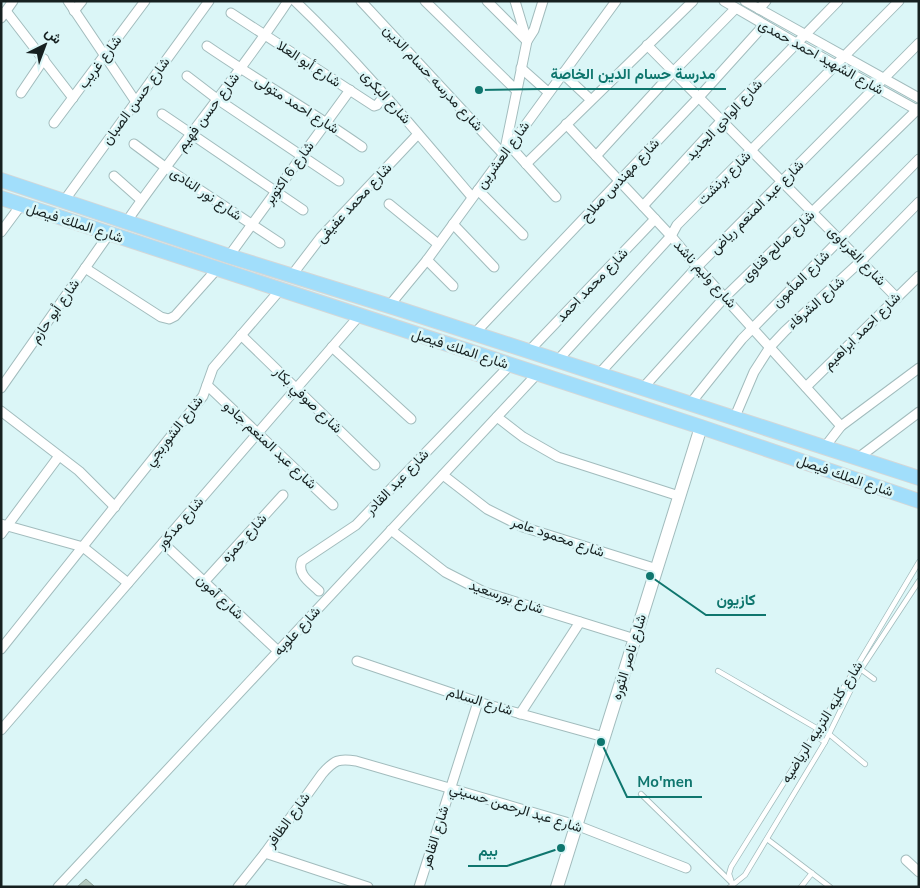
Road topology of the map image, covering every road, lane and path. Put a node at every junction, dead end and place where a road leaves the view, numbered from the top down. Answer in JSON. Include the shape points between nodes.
{"nodes":[{"id":1,"x":13,"y":1,"type":"edge"},
{"id":2,"x":68,"y":1,"type":"edge"},
{"id":3,"x":82,"y":1,"type":"edge"},
{"id":4,"x":145,"y":1,"type":"edge"},
{"id":5,"x":209,"y":1,"type":"edge"},
{"id":6,"x":288,"y":1,"type":"edge"},
{"id":7,"x":295,"y":1,"type":"edge"},
{"id":8,"x":361,"y":1,"type":"edge"},
{"id":9,"x":425,"y":1,"type":"edge"},
{"id":10,"x":487,"y":1,"type":"edge"},
{"id":11,"x":515,"y":1,"type":"edge"},
{"id":12,"x":543,"y":1,"type":"edge"},
{"id":13,"x":616,"y":1,"type":"edge"},
{"id":14,"x":693,"y":1,"type":"edge"},
{"id":15,"x":724,"y":1,"type":"edge"},
{"id":16,"x":745,"y":1,"type":"edge"},
{"id":17,"x":766,"y":1,"type":"edge"},
{"id":18,"x":838,"y":1,"type":"edge"},
{"id":19,"x":899,"y":1,"type":"edge"},
{"id":20,"x":735,"y":9,"type":"junction"},
{"id":21,"x":759,"y":9,"type":"junction"},
{"id":22,"x":74,"y":11,"type":"junction"},
{"id":23,"x":231,"y":13,"type":"dead end"},
{"id":24,"x":4,"y":14,"type":"edge"},
{"id":25,"x":764,"y":25,"type":"junction"},
{"id":26,"x":805,"y":35,"type":"junction"},
{"id":27,"x":265,"y":36,"type":"junction"},
{"id":28,"x":527,"y":41,"type":"junction"},
{"id":29,"x":919,"y":43,"type":"edge"},
{"id":30,"x":796,"y":44,"type":"junction"},
{"id":31,"x":647,"y":45,"type":"junction"},
{"id":32,"x":207,"y":46,"type":"dead end"},
{"id":33,"x":105,"y":56,"type":"junction"},
{"id":34,"x":845,"y":57,"type":"junction"},
{"id":35,"x":44,"y":59,"type":"junction"},
{"id":36,"x":837,"y":66,"type":"junction"},
{"id":37,"x":521,"y":68,"type":"junction"},
{"id":38,"x":240,"y":69,"type":"junction"},
{"id":39,"x":674,"y":71,"type":"junction"},
{"id":40,"x":562,"y":73,"type":"junction"},
{"id":41,"x":187,"y":76,"type":"dead end"},
{"id":42,"x":884,"y":79,"type":"junction"},
{"id":43,"x":876,"y":87,"type":"junction"},
{"id":44,"x":350,"y":90,"type":"junction"},
{"id":45,"x":517,"y":91,"type":"junction"},
{"id":46,"x":548,"y":92,"type":"junction"},
{"id":47,"x":21,"y":93,"type":"dead end"},
{"id":48,"x":385,"y":95,"type":"junction"},
{"id":49,"x":699,"y":97,"type":"junction"},
{"id":50,"x":73,"y":98,"type":"junction"},
{"id":51,"x":919,"y":98,"type":"edge"},
{"id":52,"x":217,"y":99,"type":"junction"},
{"id":53,"x":591,"y":100,"type":"junction"},
{"id":54,"x":136,"y":102,"type":"junction"},
{"id":55,"x":918,"y":110,"type":"edge"},
{"id":56,"x":162,"y":114,"type":"dead end"},
{"id":57,"x":722,"y":120,"type":"junction"},
{"id":58,"x":327,"y":122,"type":"junction"},
{"id":59,"x":54,"y":123,"type":"dead end"},
{"id":60,"x":566,"y":124,"type":"junction"},
{"id":61,"x":190,"y":133,"type":"junction"},
{"id":62,"x":418,"y":134,"type":"junction"},
{"id":63,"x":134,"y":144,"type":"dead end"},
{"id":64,"x":510,"y":146,"type":"junction"},
{"id":65,"x":362,"y":147,"type":"dead end"},
{"id":66,"x":752,"y":150,"type":"junction"},
{"id":67,"x":504,"y":154,"type":"junction"},
{"id":68,"x":301,"y":156,"type":"junction"},
{"id":69,"x":596,"y":156,"type":"junction"},
{"id":70,"x":919,"y":159,"type":"edge"},
{"id":71,"x":526,"y":164,"type":"junction"},
{"id":72,"x":165,"y":167,"type":"junction"},
{"id":73,"x":114,"y":176,"type":"dead end"},
{"id":74,"x":1,"y":180,"type":"edge"},
{"id":75,"x":339,"y":181,"type":"dead end"},
{"id":76,"x":782,"y":181,"type":"junction"},
{"id":77,"x":619,"y":182,"type":"junction"},
{"id":78,"x":276,"y":191,"type":"junction"},
{"id":79,"x":475,"y":193,"type":"junction"},
{"id":80,"x":556,"y":197,"type":"dead end"},
{"id":81,"x":1,"y":198,"type":"edge"},
{"id":82,"x":141,"y":200,"type":"junction"},
{"id":83,"x":64,"y":201,"type":"junction"},
{"id":84,"x":919,"y":202,"type":"edge"},
{"id":85,"x":389,"y":204,"type":"dead end"},
{"id":86,"x":20,"y":205,"type":"junction"},
{"id":87,"x":643,"y":206,"type":"junction"},
{"id":88,"x":304,"y":210,"type":"dead end"},
{"id":89,"x":813,"y":212,"type":"junction"},
{"id":90,"x":655,"y":219,"type":"junction"},
{"id":91,"x":127,"y":222,"type":"junction"},
{"id":92,"x":252,"y":224,"type":"junction"},
{"id":93,"x":453,"y":224,"type":"junction"},
{"id":94,"x":1,"y":232,"type":"edge"},
{"id":95,"x":109,"y":234,"type":"junction"},
{"id":96,"x":523,"y":236,"type":"dead end"},
{"id":97,"x":671,"y":236,"type":"junction"},
{"id":98,"x":841,"y":240,"type":"junction"},
{"id":99,"x":280,"y":243,"type":"dead end"},
{"id":100,"x":438,"y":244,"type":"junction"},
{"id":101,"x":229,"y":256,"type":"junction"},
{"id":102,"x":426,"y":260,"type":"junction"},
{"id":103,"x":862,"y":261,"type":"junction"},
{"id":104,"x":494,"y":267,"type":"dead end"},
{"id":105,"x":85,"y":268,"type":"junction"},
{"id":106,"x":698,"y":268,"type":"junction"},
{"id":107,"x":217,"y":269,"type":"junction"},
{"id":108,"x":292,"y":275,"type":"junction"},
{"id":109,"x":919,"y":276,"type":"edge"},
{"id":110,"x":453,"y":286,"type":"dead end"},
{"id":111,"x":280,"y":290,"type":"junction"},
{"id":112,"x":725,"y":297,"type":"junction"},
{"id":113,"x":897,"y":298,"type":"junction"},
{"id":114,"x":389,"y":306,"type":"junction"},
{"id":115,"x":359,"y":316,"type":"junction"},
{"id":116,"x":753,"y":328,"type":"junction"},
{"id":117,"x":474,"y":334,"type":"junction"},
{"id":118,"x":241,"y":335,"type":"junction"},
{"id":119,"x":332,"y":347,"type":"junction"},
{"id":120,"x":770,"y":347,"type":"junction"},
{"id":121,"x":528,"y":352,"type":"junction"},
{"id":122,"x":557,"y":361,"type":"junction"},
{"id":123,"x":510,"y":365,"type":"junction"},
{"id":124,"x":919,"y":368,"type":"edge"},
{"id":125,"x":537,"y":374,"type":"junction"},
{"id":126,"x":598,"y":375,"type":"junction"},
{"id":127,"x":207,"y":385,"type":"junction"},
{"id":128,"x":806,"y":387,"type":"junction"},
{"id":129,"x":1,"y":388,"type":"edge"},
{"id":130,"x":296,"y":389,"type":"junction"},
{"id":131,"x":642,"y":389,"type":"junction"},
{"id":132,"x":690,"y":404,"type":"junction"},
{"id":133,"x":1,"y":411,"type":"edge"},
{"id":134,"x":919,"y":412,"type":"edge"},
{"id":135,"x":497,"y":417,"type":"junction"},
{"id":136,"x":411,"y":419,"type":"dead end"},
{"id":137,"x":734,"y":419,"type":"junction"},
{"id":138,"x":841,"y":426,"type":"junction"},
{"id":139,"x":701,"y":427,"type":"junction"},
{"id":140,"x":257,"y":433,"type":"junction"},
{"id":141,"x":824,"y":448,"type":"junction"},
{"id":142,"x":59,"y":456,"type":"junction"},
{"id":143,"x":858,"y":458,"type":"junction"},
{"id":144,"x":375,"y":465,"type":"dead end"},
{"id":145,"x":883,"y":466,"type":"junction"},
{"id":146,"x":443,"y":475,"type":"junction"},
{"id":147,"x":916,"y":477,"type":"edge"},
{"id":148,"x":872,"y":486,"type":"junction"},
{"id":149,"x":283,"y":495,"type":"dead end"},
{"id":150,"x":680,"y":496,"type":"junction"},
{"id":151,"x":912,"y":499,"type":"edge"},
{"id":152,"x":333,"y":506,"type":"dead end"},
{"id":153,"x":115,"y":507,"type":"junction"},
{"id":154,"x":5,"y":525,"type":"edge"},
{"id":155,"x":391,"y":530,"type":"junction"},
{"id":156,"x":1,"y":534,"type":"edge"},
{"id":157,"x":163,"y":543,"type":"junction"},
{"id":158,"x":83,"y":547,"type":"junction"},
{"id":159,"x":919,"y":562,"type":"edge"},
{"id":160,"x":656,"y":569,"type":"junction"},
{"id":161,"x":919,"y":581,"type":"edge"},
{"id":162,"x":204,"y":582,"type":"junction"},
{"id":163,"x":128,"y":583,"type":"junction"},
{"id":164,"x":319,"y":591,"type":"dead end"},
{"id":165,"x":893,"y":605,"type":"junction"},
{"id":166,"x":900,"y":609,"type":"junction"},
{"id":167,"x":580,"y":622,"type":"junction"},
{"id":168,"x":635,"y":639,"type":"junction"},
{"id":169,"x":1,"y":649,"type":"edge"},
{"id":170,"x":278,"y":651,"type":"junction"},
{"id":171,"x":357,"y":661,"type":"dead end"},
{"id":172,"x":859,"y":668,"type":"junction"},
{"id":173,"x":718,"y":671,"type":"dead end"},
{"id":174,"x":874,"y":679,"type":"dead end"},
{"id":175,"x":478,"y":702,"type":"junction"},
{"id":176,"x":520,"y":714,"type":"junction"},
{"id":177,"x":818,"y":729,"type":"junction"},
{"id":178,"x":1,"y":730,"type":"edge"},
{"id":179,"x":829,"y":734,"type":"junction"},
{"id":180,"x":814,"y":735,"type":"junction"},
{"id":181,"x":604,"y":737,"type":"junction"},
{"id":182,"x":825,"y":742,"type":"junction"},
{"id":183,"x":343,"y":758,"type":"joint"},
{"id":184,"x":865,"y":764,"type":"dead end"},
{"id":185,"x":450,"y":787,"type":"junction"},
{"id":186,"x":642,"y":794,"type":"dead end"},
{"id":187,"x":576,"y":826,"type":"junction"},
{"id":188,"x":767,"y":839,"type":"junction"},
{"id":189,"x":265,"y":853,"type":"junction"},
{"id":190,"x":906,"y":860,"type":"dead end"},
{"id":191,"x":686,"y":868,"type":"dead end"},
{"id":192,"x":919,"y":872,"type":"edge"},
{"id":193,"x":812,"y":873,"type":"junction"},
{"id":194,"x":731,"y":885,"type":"edge"},
{"id":195,"x":560,"y":886,"type":"edge"},
{"id":196,"x":58,"y":887,"type":"edge"},
{"id":197,"x":238,"y":887,"type":"edge"},
{"id":198,"x":368,"y":887,"type":"edge"},
{"id":199,"x":419,"y":887,"type":"edge"},
{"id":200,"x":801,"y":887,"type":"edge"},
{"id":201,"x":830,"y":887,"type":"edge"}],
"edges":[{"from":1,"to":24,"type":"street"},
{"from":2,"to":22,"type":"street"},
{"from":3,"to":22,"type":"street"},
{"from":4,"to":33,"type":"street","name":"شارع غريب"},
{"from":5,"to":54,"type":"street","name":"شارع حسن الصبان"},
{"from":6,"to":27,"type":"street","name":"شارع حسن فهيم"},
{"from":7,"to":48,"type":"street","name":"شارع البكرى"},
{"from":8,"to":67,"type":"street","name":"شارع مدرسه حسام الدين"},
{"from":9,"to":45,"type":"street"},
{"from":10,"to":28,"type":"street"},
{"from":11,"to":28,"type":"street"},
{"from":12,"to":28,"type":"street"},
{"from":13,"to":40,"type":"street","name":"شارع العشرين"},
{"from":14,"to":31,"type":"street"},
{"from":15,"to":20,"type":"street","name":"شارع الشهيد احمد حمدى"},
{"from":16,"to":21,"type":"street","name":"شارع الشهيد احمد حمدى"},
{"from":17,"to":21,"type":"street"},
{"from":18,"to":26,"type":"street","name":"شارع الوادى الجديد"},
{"from":19,"to":34,"type":"street","name":"شارع برنشت"},
{"from":20,"to":25,"type":"street","name":"شارع الشهيد احمد حمدى"},
{"from":20,"to":39,"type":"street"},
{"from":21,"to":26,"type":"street","name":"شارع الشهيد احمد حمدى"},
{"from":22,"to":33,"type":"street"},
{"from":23,"to":27,"type":"street","name":"شارع أبو العلا"},
{"from":24,"to":35,"type":"street"},
{"from":25,"to":30,"type":"street","name":"شارع الشهيد احمد حمدى"},
{"from":25,"to":49,"type":"street","name":"شارع مهندس صلاح"},
{"from":26,"to":30,"type":"street","name":"شارع الوادى الجديد"},
{"from":26,"to":34,"type":"street","name":"شارع الشهيد احمد حمدى"},
{"from":27,"to":38,"type":"street","name":"شارع حسن فهيم"},
{"from":27,"to":44,"type":"street","name":"شارع أبو العلا"},
{"from":28,"to":37,"type":"street"},
{"from":29,"to":42,"type":"street","name":"شارع عبد المنعم رياض"},
{"from":30,"to":36,"type":"street","name":"شارع الشهيد احمد حمدى"},
{"from":30,"to":57,"type":"street","name":"شارع الوادى الجديد"},
{"from":31,"to":39,"type":"street","name":"شارع الغرباوى"},
{"from":31,"to":53,"type":"street"},
{"from":32,"to":38,"type":"street","name":"شارع احمد متولى"},
{"from":33,"to":50,"type":"street","name":"شارع غريب"},
{"from":33,"to":54,"type":"street"},
{"from":34,"to":36,"type":"street","name":"شارع برنشت"},
{"from":34,"to":42,"type":"street","name":"شارع الشهيد احمد حمدى"},
{"from":35,"to":47,"type":"street"},
{"from":35,"to":50,"type":"street"},
{"from":36,"to":43,"type":"street","name":"شارع الشهيد احمد حمدى"},
{"from":36,"to":66,"type":"street","name":"شارع برنشت"},
{"from":37,"to":45,"type":"street"},
{"from":37,"to":46,"type":"street"},
{"from":38,"to":52,"type":"street","name":"شارع حسن فهيم"},
{"from":38,"to":58,"type":"street","name":"شارع احمد متولى"},
{"from":39,"to":49,"type":"street","name":"شارع الغرباوى"},
{"from":39,"to":69,"type":"street"},
{"from":40,"to":46,"type":"street","name":"شارع العشرين"},
{"from":40,"to":53,"type":"street"},
{"from":41,"to":52,"type":"street"},
{"from":42,"to":43,"type":"street","name":"شارع عبد المنعم رياض"},
{"from":42,"to":51,"type":"street","name":"شارع الشهيد احمد حمدى"},
{"from":43,"to":55,"type":"street","name":"شارع الشهيد احمد حمدى"},
{"from":43,"to":76,"type":"street","name":"شارع عبد المنعم رياض"},
{"from":44,"to":48,"type":"street","name":"شارع أبو العلا","via":[[374,106]]},
{"from":44,"to":58,"type":"street","name":"شارع 6 اكتوبر"},
{"from":45,"to":67,"type":"street"},
{"from":46,"to":64,"type":"street","name":"شارع العشرين"},
{"from":48,"to":62,"type":"street","name":"شارع البكرى"},
{"from":49,"to":57,"type":"street","name":"شارع الغرباوى"},
{"from":49,"to":77,"type":"street","name":"شارع مهندس صلاح"},
{"from":50,"to":59,"type":"street","name":"شارع غريب"},
{"from":52,"to":61,"type":"street","name":"شارع حسن فهيم"},
{"from":52,"to":68,"type":"street"},
{"from":53,"to":60,"type":"street"},
{"from":54,"to":83,"type":"street","name":"شارع حسن الصبان"},
{"from":55,"to":89,"type":"street","name":"شارع صالح قناوى"},
{"from":56,"to":61,"type":"street"},
{"from":57,"to":66,"type":"street","name":"شارع الغرباوى"},
{"from":57,"to":87,"type":"street","name":"شارع الوادى الجديد"},
{"from":58,"to":65,"type":"street","name":"شارع احمد متولى"},
{"from":58,"to":68,"type":"street","name":"شارع 6 اكتوبر"},
{"from":60,"to":69,"type":"street","name":"شارع وليم ناشد"},
{"from":60,"to":71,"type":"street"},
{"from":61,"to":72,"type":"street","name":"شارع حسن فهيم"},
{"from":61,"to":78,"type":"street"},
{"from":62,"to":79,"type":"street","name":"شارع البكرى"},
{"from":62,"to":108,"type":"street","name":"شارع محمد عفيفى","via":[[321,237]]},
{"from":63,"to":72,"type":"street","name":"شارع نور النادى"},
{"from":64,"to":67,"type":"street","name":"شارع العشرين"},
{"from":64,"to":71,"type":"street"},
{"from":66,"to":76,"type":"street","name":"شارع الغرباوى"},
{"from":66,"to":97,"type":"street","name":"شارع برنشت"},
{"from":67,"to":79,"type":"street","name":"شارع العشرين"},
{"from":68,"to":75,"type":"street"},
{"from":68,"to":78,"type":"street","name":"شارع 6 اكتوبر"},
{"from":69,"to":77,"type":"street","name":"شارع وليم ناشد"},
{"from":70,"to":98,"type":"street","name":"شارع المأمون"},
{"from":71,"to":80,"type":"street"},
{"from":72,"to":82,"type":"street","name":"شارع حسن فهيم"},
{"from":72,"to":92,"type":"street","name":"شارع نور النادى"},
{"from":73,"to":82,"type":"street"},
{"from":74,"to":83,"type":"main road","name":"شارع الملك فيصل"},
{"from":76,"to":89,"type":"street","name":"شارع الغرباوى"},
{"from":76,"to":106,"type":"street","name":"شارع عبد المنعم رياض"},
{"from":77,"to":87,"type":"street","name":"شارع وليم ناشد"},
{"from":77,"to":117,"type":"street","name":"شارع مهندس صلاح"},
{"from":78,"to":88,"type":"street"},
{"from":78,"to":92,"type":"street","name":"شارع 6 اكتوبر"},
{"from":79,"to":93,"type":"street","name":"شارع العشرين"},
{"from":79,"to":96,"type":"street","name":"شارع البكرى"},
{"from":81,"to":86,"type":"main road","name":"شارع الملك فيصل"},
{"from":82,"to":91,"type":"street","name":"شارع حسن فهيم"},
{"from":83,"to":91,"type":"main road","name":"شارع الملك فيصل"},
{"from":84,"to":103,"type":"street","name":"شارع الشرفاء"},
{"from":85,"to":100,"type":"street"},
{"from":86,"to":94,"type":"street"},
{"from":86,"to":95,"type":"main road","name":"شارع الملك فيصل"},
{"from":87,"to":90,"type":"street","name":"شارع وليم ناشد"},
{"from":89,"to":98,"type":"street","name":"شارع الغرباوى"},
{"from":89,"to":112,"type":"street","name":"شارع صالح قناوى"},
{"from":90,"to":97,"type":"street","name":"شارع وليم ناشد"},
{"from":90,"to":121,"type":"street","name":"شارع محمد احمد"},
{"from":91,"to":101,"type":"main road","name":"شارع الملك فيصل"},
{"from":92,"to":99,"type":"street","name":"شارع نور النادى"},
{"from":92,"to":101,"type":"street","name":"شارع 6 اكتوبر"},
{"from":93,"to":100,"type":"street","name":"شارع العشرين"},
{"from":93,"to":104,"type":"street"},
{"from":95,"to":105,"type":"street","name":"شارع أبو حازم"},
{"from":95,"to":107,"type":"main road","name":"شارع الملك فيصل"},
{"from":97,"to":106,"type":"street","name":"شارع وليم ناشد"},
{"from":97,"to":122,"type":"street","name":"شارع برنشت"},
{"from":98,"to":103,"type":"street","name":"شارع الغرباوى"},
{"from":98,"to":116,"type":"street","name":"شارع المأمون"},
{"from":100,"to":102,"type":"street","name":"شارع العشرين"},
{"from":101,"to":108,"type":"main road","name":"شارع الملك فيصل"},
{"from":102,"to":110,"type":"street"},
{"from":102,"to":114,"type":"street","name":"شارع العشرين"},
{"from":103,"to":113,"type":"street","name":"شارع الغرباوى"},
{"from":103,"to":120,"type":"street","name":"شارع الشرفاء"},
{"from":105,"to":107,"type":"street","via":[[161,318],[169,319],[176,316]]},
{"from":105,"to":129,"type":"street","name":"شارع أبو حازم"},
{"from":106,"to":112,"type":"street","name":"شارع وليم ناشد"},
{"from":106,"to":126,"type":"street","name":"شارع عبد المنعم رياض"},
{"from":107,"to":111,"type":"main road","name":"شارع الملك فيصل"},
{"from":108,"to":114,"type":"main road","name":"شارع الملك فيصل"},
{"from":109,"to":113,"type":"street","name":"شارع احمد ابراهيم"},
{"from":111,"to":115,"type":"main road","name":"شارع الملك فيصل"},
{"from":111,"to":118,"type":"street","name":"شارع الشوربجي"},
{"from":112,"to":116,"type":"street","name":"شارع وليم ناشد"},
{"from":112,"to":131,"type":"street","name":"شارع صالح قناوى"},
{"from":113,"to":128,"type":"street","name":"شارع احمد ابراهيم"},
{"from":114,"to":117,"type":"main road","name":"شارع الملك فيصل"},
{"from":115,"to":119,"type":"street","name":"شارع مدكور"},
{"from":115,"to":123,"type":"main road","name":"شارع الملك فيصل"},
{"from":116,"to":120,"type":"street","name":"شارع وليم ناشد"},
{"from":116,"to":132,"type":"street","name":"شارع المأمون"},
{"from":117,"to":121,"type":"main road","name":"شارع الملك فيصل"},
{"from":118,"to":127,"type":"street","name":"شارع الشوربجي","via":[[213,368]]},
{"from":118,"to":130,"type":"street","name":"شارع صوفي بكار"},
{"from":119,"to":130,"type":"street","name":"شارع مدكور"},
{"from":119,"to":136,"type":"street"},
{"from":120,"to":128,"type":"street","name":"شارع وليم ناشد"},
{"from":120,"to":137,"type":"street","name":"شارع الشرفاء","via":[[754,372]]},
{"from":121,"to":122,"type":"main road","name":"شارع الملك فيصل"},
{"from":122,"to":126,"type":"main road","name":"شارع الملك فيصل"},
{"from":123,"to":125,"type":"main road","name":"شارع الملك فيصل"},
{"from":123,"to":164,"type":"street","name":"شارع عبد القادر","via":[[356,524],[302,561],[301,572]]},
{"from":124,"to":138,"type":"street"},
{"from":125,"to":135,"type":"street","name":"شارع علوبه"},
{"from":125,"to":139,"type":"main road","name":"شارع الملك فيصل"},
{"from":126,"to":131,"type":"main road","name":"شارع الملك فيصل"},
{"from":127,"to":140,"type":"street","name":"شارع عبد المنعم جادو"},
{"from":127,"to":153,"type":"street","name":"شارع الشوربجي","via":[[202,396]]},
{"from":128,"to":138,"type":"street","name":"شارع وليم ناشد"},
{"from":130,"to":140,"type":"street","name":"شارع مدكور"},
{"from":130,"to":144,"type":"street","name":"شارع صوفي بكار"},
{"from":131,"to":132,"type":"main road","name":"شارع الملك فيصل"},
{"from":132,"to":137,"type":"main road","name":"شارع الملك فيصل"},
{"from":133,"to":142,"type":"street"},
{"from":134,"to":143,"type":"street"},
{"from":135,"to":146,"type":"street","name":"شارع علوبه"},
{"from":135,"to":150,"type":"street","via":[[523,438],[558,457]]},
{"from":137,"to":141,"type":"main road","name":"شارع الملك فيصل"},
{"from":138,"to":141,"type":"street"},
{"from":139,"to":148,"type":"main road","name":"شارع الملك فيصل"},
{"from":139,"to":150,"type":"street","name":"شارع ناصر الثوره"},
{"from":140,"to":152,"type":"street","name":"شارع عبد المنعم جادو"},
{"from":140,"to":157,"type":"street","name":"شارع مدكور"},
{"from":141,"to":143,"type":"main road","name":"شارع الملك فيصل"},
{"from":142,"to":153,"type":"street","via":[[92,482]]},
{"from":142,"to":154,"type":"street"},
{"from":143,"to":145,"type":"main road","name":"شارع الملك فيصل"},
{"from":145,"to":147,"type":"main road","name":"شارع الملك فيصل"},
{"from":145,"to":148,"type":"main road","via":[[882,479]]},
{"from":146,"to":155,"type":"street","name":"شارع علوبه"},
{"from":146,"to":160,"type":"street","name":"شارع محمود عامر","via":[[504,519]]},
{"from":147,"to":151,"type":"main road","via":[[905,485],[904,493]]},
{"from":148,"to":151,"type":"main road","name":"شارع الملك فيصل"},
{"from":149,"to":162,"type":"street","name":"شارع حمزه"},
{"from":150,"to":160,"type":"street","name":"شارع ناصر الثوره"},
{"from":153,"to":158,"type":"street","name":"شارع الشوربجي"},
{"from":154,"to":156,"type":"street"},
{"from":154,"to":158,"type":"street"},
{"from":155,"to":167,"type":"street","name":"شارع بورسعيد","via":[[434,564],[465,583]]},
{"from":155,"to":170,"type":"street","name":"شارع علوبه"},
{"from":157,"to":162,"type":"street","name":"شارع آمون"},
{"from":157,"to":163,"type":"street","name":"شارع مدكور"},
{"from":158,"to":163,"type":"street"},
{"from":158,"to":169,"type":"street","name":"شارع الشوربجي"},
{"from":159,"to":165,"type":"lane","name":"شارع كليه التربيه الرياضيه"},
{"from":160,"to":168,"type":"street","name":"شارع ناصر الثوره"},
{"from":161,"to":166,"type":"lane","name":"شارع كليه التربيه الرياضيه"},
{"from":162,"to":170,"type":"street","name":"شارع آمون"},
{"from":163,"to":178,"type":"street","name":"شارع مدكور"},
{"from":165,"to":166,"type":"lane"},
{"from":165,"to":172,"type":"lane","name":"شارع كليه التربيه الرياضيه"},
{"from":166,"to":172,"type":"lane","name":"شارع كليه التربيه الرياضيه"},
{"from":167,"to":168,"type":"street","name":"شارع بورسعيد"},
{"from":167,"to":176,"type":"street"},
{"from":168,"to":181,"type":"street","name":"شارع ناصر الثوره"},
{"from":170,"to":196,"type":"street","name":"شارع علوبه"},
{"from":171,"to":175,"type":"street","name":"شارع السلام"},
{"from":172,"to":174,"type":"lane"},
{"from":172,"to":177,"type":"lane","name":"شارع كليه التربيه الرياضيه"},
{"from":172,"to":179,"type":"lane","name":"شارع كليه التربيه الرياضيه"},
{"from":173,"to":177,"type":"lane"},
{"from":175,"to":176,"type":"street","name":"شارع السلام"},
{"from":175,"to":185,"type":"street","name":"شارع القاهر"},
{"from":176,"to":181,"type":"street","name":"شارع السلام"},
{"from":177,"to":180,"type":"lane","name":"شارع كليه التربيه الرياضيه"},
{"from":179,"to":182,"type":"lane","name":"شارع كليه التربيه الرياضيه"},
{"from":179,"to":184,"type":"lane"},
{"from":180,"to":182,"type":"lane"},
{"from":180,"to":194,"type":"lane","name":"شارع كليه التربيه الرياضيه","via":[[731,867]]},
{"from":181,"to":187,"type":"street","name":"شارع ناصر الثوره"},
{"from":182,"to":188,"type":"lane","name":"شارع كليه التربيه الرياضيه"},
{"from":183,"to":185,"type":"street","name":"شارع عبد الرحمن حسيني"},
{"from":183,"to":189,"type":"street","name":"شارع الظافر","via":[[322,774]]},
{"from":185,"to":187,"type":"street","name":"شارع عبد الرحمن حسيني"},
{"from":185,"to":199,"type":"street","name":"شارع القاهر"},
{"from":186,"to":194,"type":"lane"},
{"from":187,"to":191,"type":"street","name":"شارع عبد الرحمن حسيني"},
{"from":187,"to":195,"type":"street","name":"شارع ناصر الثوره"},
{"from":188,"to":193,"type":"lane"},
{"from":188,"to":194,"type":"lane","name":"شارع كليه التربيه الرياضيه","via":[[742,879]]},
{"from":189,"to":197,"type":"street","name":"شارع الظافر"},
{"from":189,"to":198,"type":"street"},
{"from":190,"to":192,"type":"street"},
{"from":193,"to":200,"type":"lane"},
{"from":193,"to":201,"type":"lane"}]}
